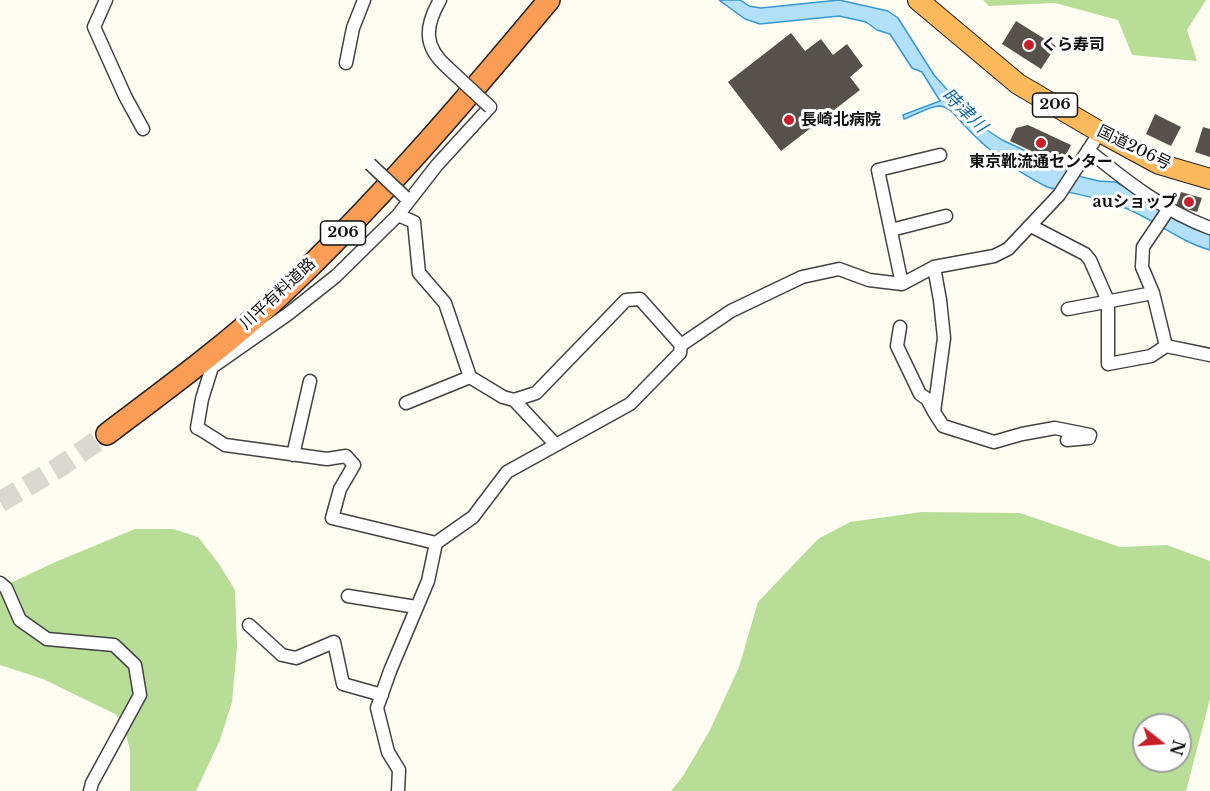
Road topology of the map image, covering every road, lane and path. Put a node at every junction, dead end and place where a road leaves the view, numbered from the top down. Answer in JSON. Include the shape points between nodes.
{"nodes":[{"id":1,"x":106,"y":0,"type":"edge"},
{"id":2,"x":364,"y":0,"type":"edge"},
{"id":3,"x":440,"y":0,"type":"edge"},
{"id":4,"x":538,"y":0,"type":"edge"},
{"id":5,"x":549,"y":0,"type":"edge"},
{"id":6,"x":918,"y":0,"type":"edge"},
{"id":7,"x":346,"y":63,"type":"dead end"},
{"id":8,"x":143,"y":129,"type":"dead end"},
{"id":9,"x":1100,"y":132,"type":"junction"},
{"id":10,"x":1088,"y":150,"type":"junction"},
{"id":11,"x":940,"y":155,"type":"dead end"},
{"id":12,"x":370,"y":164,"type":"dead end"},
{"id":13,"x":1210,"y":179,"type":"edge"},
{"id":14,"x":405,"y":196,"type":"dead end"},
{"id":15,"x":1168,"y":210,"type":"junction"},
{"id":16,"x":398,"y":215,"type":"junction"},
{"id":17,"x":946,"y":216,"type":"dead end"},
{"id":18,"x":1032,"y":226,"type":"junction"},
{"id":19,"x":1210,"y":228,"type":"edge"},
{"id":20,"x":891,"y":230,"type":"junction"},
{"id":21,"x":934,"y":267,"type":"junction"},
{"id":22,"x":903,"y":284,"type":"junction"},
{"id":23,"x":1153,"y":293,"type":"junction"},
{"id":24,"x":1108,"y":301,"type":"junction"},
{"id":25,"x":1068,"y":309,"type":"dead end"},
{"id":26,"x":900,"y":327,"type":"dead end"},
{"id":27,"x":681,"y":345,"type":"junction"},
{"id":28,"x":1166,"y":346,"type":"junction"},
{"id":29,"x":1210,"y":355,"type":"edge"},
{"id":30,"x":470,"y":377,"type":"junction"},
{"id":31,"x":310,"y":381,"type":"dead end"},
{"id":32,"x":514,"y":400,"type":"junction"},
{"id":33,"x":406,"y":403,"type":"dead end"},
{"id":34,"x":934,"y":412,"type":"junction"},
{"id":35,"x":1067,"y":440,"type":"dead end"},
{"id":36,"x":556,"y":445,"type":"junction"},
{"id":37,"x":293,"y":455,"type":"junction"},
{"id":38,"x":436,"y":543,"type":"junction"},
{"id":39,"x":0,"y":583,"type":"edge"},
{"id":40,"x":348,"y":596,"type":"dead end"},
{"id":41,"x":417,"y":607,"type":"junction"},
{"id":42,"x":249,"y":625,"type":"dead end"},
{"id":43,"x":382,"y":695,"type":"junction"},
{"id":44,"x":90,"y":791,"type":"edge"},
{"id":45,"x":398,"y":791,"type":"edge"}],
"edges":[{"from":1,"to":8,"type":"street","via":[[94,27]]},
{"from":2,"to":7,"type":"street"},
{"from":3,"to":16,"type":"street","bridge":true,"via":[[428,30],[434,55],[490,107]]},
{"from":4,"to":5,"type":"highway","name":"川平有料道路","number":"206","via":[[480,70],[331,231],[217,338],[103,431],[227,341],[284,291],[373,201]]},
{"from":6,"to":9,"type":"highway","name":"国道206号","number":"206","via":[[1018,84]]},
{"from":9,"to":10,"type":"street"},
{"from":9,"to":13,"type":"highway","name":"国道206号","number":"206","via":[[1159,164]]},
{"from":10,"to":15,"type":"street"},
{"from":10,"to":18,"type":"street","via":[[1059,195]]},
{"from":11,"to":20,"type":"street","via":[[878,170]]},
{"from":12,"to":14,"type":"street","bridge":true},
{"from":15,"to":19,"type":"street"},
{"from":15,"to":23,"type":"street","via":[[1143,247],[1142,267]]},
{"from":16,"to":30,"type":"street","via":[[414,222],[420,273],[445,303]]},
{"from":16,"to":37,"type":"street","via":[[336,276],[212,367],[198,428],[225,445]]},
{"from":17,"to":20,"type":"street"},
{"from":18,"to":21,"type":"street","via":[[1015,244],[994,256]]},
{"from":18,"to":24,"type":"street","via":[[1085,254]]},
{"from":20,"to":22,"type":"street"},
{"from":21,"to":22,"type":"street"},
{"from":21,"to":34,"type":"street","via":[[944,338]]},
{"from":22,"to":27,"type":"street","via":[[869,280],[839,269],[802,277],[731,311]]},
{"from":23,"to":24,"type":"street"},
{"from":23,"to":28,"type":"street"},
{"from":24,"to":25,"type":"street"},
{"from":24,"to":28,"type":"street","via":[[1108,364],[1151,356]]},
{"from":26,"to":34,"type":"street","via":[[897,346],[920,394]]},
{"from":27,"to":32,"type":"street","via":[[640,299],[626,300],[536,393]]},
{"from":27,"to":36,"type":"street","via":[[681,353],[630,404]]},
{"from":28,"to":29,"type":"street"},
{"from":30,"to":32,"type":"street"},
{"from":30,"to":33,"type":"street"},
{"from":31,"to":37,"type":"street"},
{"from":32,"to":36,"type":"street"},
{"from":34,"to":35,"type":"street","via":[[943,426],[994,442],[1055,428],[1090,435]]},
{"from":36,"to":38,"type":"street","via":[[507,472],[473,517]]},
{"from":37,"to":38,"type":"street","via":[[327,459],[346,456],[354,465],[340,489],[332,518]]},
{"from":38,"to":41,"type":"street","via":[[428,581]]},
{"from":39,"to":44,"type":"street","via":[[20,620],[47,639],[114,645],[135,665],[140,695]]},
{"from":40,"to":41,"type":"street"},
{"from":41,"to":43,"type":"street"},
{"from":42,"to":43,"type":"street","via":[[282,655],[296,658],[334,642],[343,684]]},
{"from":43,"to":45,"type":"street","via":[[377,708],[388,752],[399,770]]}]}
